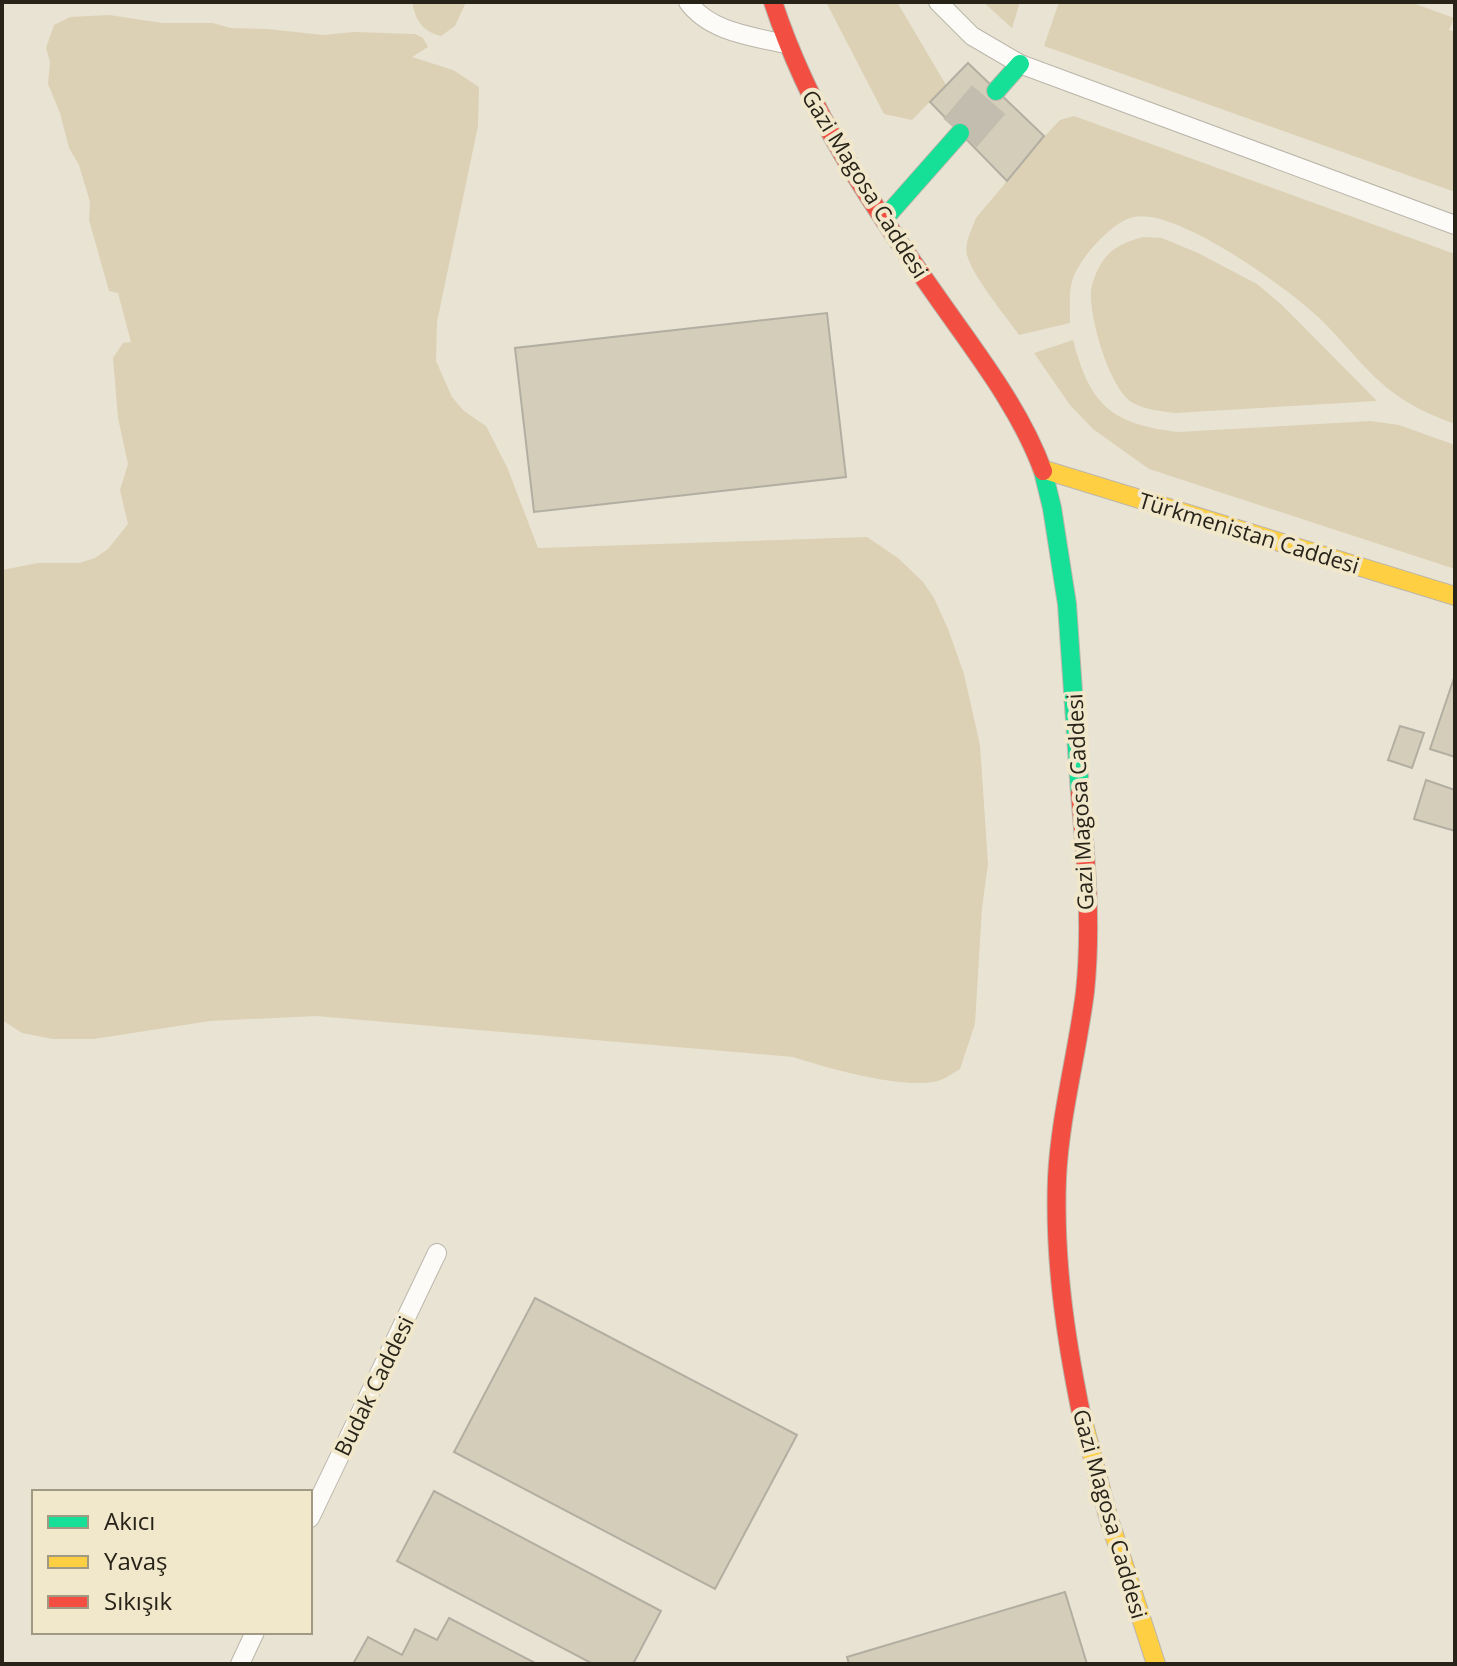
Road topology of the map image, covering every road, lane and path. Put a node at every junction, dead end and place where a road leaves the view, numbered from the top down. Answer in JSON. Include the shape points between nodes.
{"nodes":[{"id":1,"x":688,"y":2,"type":"edge"},
{"id":2,"x":773,"y":2,"type":"edge"},
{"id":3,"x":938,"y":2,"type":"edge"},
{"id":4,"x":785,"y":44,"type":"junction"},
{"id":5,"x":1020,"y":64,"type":"junction"},
{"id":6,"x":996,"y":91,"type":"tunnel mouth"},
{"id":7,"x":960,"y":133,"type":"tunnel mouth"},
{"id":8,"x":884,"y":219,"type":"junction"},
{"id":9,"x":1455,"y":225,"type":"edge"},
{"id":10,"x":1042,"y":469,"type":"junction"},
{"id":11,"x":1455,"y":596,"type":"edge"},
{"id":12,"x":437,"y":1253,"type":"dead end"},
{"id":13,"x":312,"y":1514,"type":"edge"},
{"id":14,"x":254,"y":1634,"type":"edge"},
{"id":15,"x":240,"y":1664,"type":"edge"},
{"id":16,"x":1156,"y":1664,"type":"edge"}],
"edges":[{"from":1,"to":4,"type":"lane","via":[[709,22]]},
{"from":2,"to":4,"type":"street","name":"Gazi Magosa Caddesi"},
{"from":3,"to":5,"type":"lane","via":[[972,36]]},
{"from":4,"to":8,"type":"street","name":"Gazi Magosa Caddesi","via":[[802,84]]},
{"from":5,"to":6,"type":"street"},
{"from":5,"to":9,"type":"lane"},
{"from":7,"to":8,"type":"street"},
{"from":8,"to":10,"type":"street","name":"Gazi Magosa Caddesi","via":[[1012,407]]},
{"from":10,"to":11,"type":"street","name":"Türkmenistan Caddesi"},
{"from":10,"to":16,"type":"street","name":"Gazi Magosa Caddesi","via":[[1060,556],[1071,660],[1087,918],[1082,1015],[1058,1164],[1058,1262],[1076,1397],[1098,1488]]},
{"from":12,"to":13,"type":"lane","name":"Budak Caddesi"},
{"from":14,"to":15,"type":"lane"}]}
